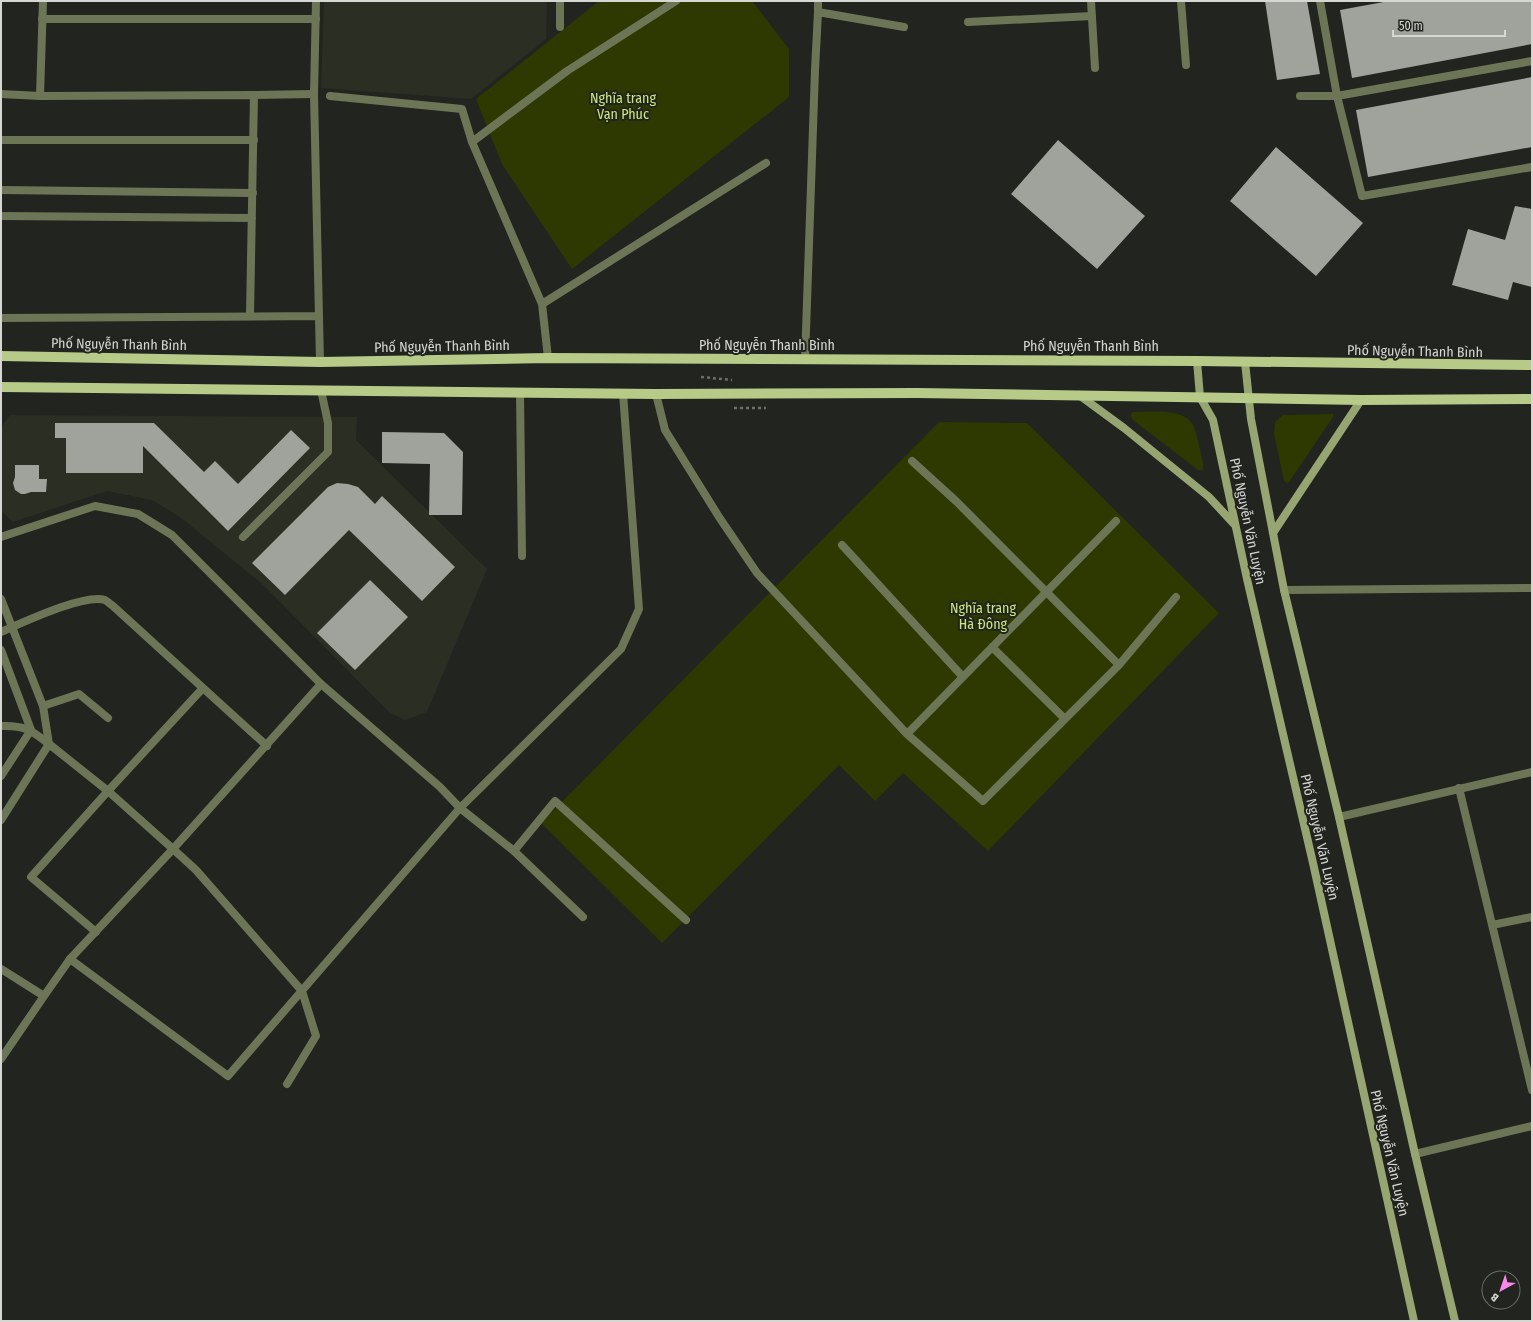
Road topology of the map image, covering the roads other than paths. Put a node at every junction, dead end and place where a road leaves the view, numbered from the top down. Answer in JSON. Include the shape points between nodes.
{"nodes":[{"id":1,"x":43,"y":1,"type":"edge"},
{"id":2,"x":316,"y":1,"type":"edge"},
{"id":3,"x":560,"y":1,"type":"edge"},
{"id":4,"x":676,"y":1,"type":"edge"},
{"id":5,"x":818,"y":1,"type":"edge"},
{"id":6,"x":1091,"y":1,"type":"edge"},
{"id":7,"x":1181,"y":1,"type":"edge"},
{"id":8,"x":1320,"y":1,"type":"edge"},
{"id":9,"x":818,"y":12,"type":"junction"},
{"id":10,"x":1092,"y":16,"type":"junction"},
{"id":11,"x":42,"y":19,"type":"junction"},
{"id":12,"x":316,"y":19,"type":"junction"},
{"id":13,"x":968,"y":22,"type":"dead end"},
{"id":14,"x":560,"y":27,"type":"dead end"},
{"id":15,"x":904,"y":27,"type":"dead end"},
{"id":16,"x":1532,"y":61,"type":"edge"},
{"id":17,"x":1186,"y":65,"type":"dead end"},
{"id":18,"x":1095,"y":68,"type":"dead end"},
{"id":19,"x":1,"y":94,"type":"edge"},
{"id":20,"x":314,"y":94,"type":"junction"},
{"id":21,"x":254,"y":95,"type":"junction"},
{"id":22,"x":40,"y":96,"type":"junction"},
{"id":23,"x":330,"y":96,"type":"dead end"},
{"id":24,"x":1300,"y":96,"type":"dead end"},
{"id":25,"x":1337,"y":96,"type":"junction"},
{"id":26,"x":1,"y":140,"type":"edge"},
{"id":27,"x":254,"y":140,"type":"junction"},
{"id":28,"x":472,"y":142,"type":"junction"},
{"id":29,"x":766,"y":163,"type":"dead end"},
{"id":30,"x":1532,"y":167,"type":"edge"},
{"id":31,"x":1,"y":190,"type":"edge"},
{"id":32,"x":253,"y":193,"type":"junction"},
{"id":33,"x":1,"y":216,"type":"edge"},
{"id":34,"x":252,"y":218,"type":"junction"},
{"id":35,"x":542,"y":304,"type":"junction"},
{"id":36,"x":250,"y":315,"type":"junction"},
{"id":37,"x":319,"y":316,"type":"junction"},
{"id":38,"x":1,"y":318,"type":"edge"},
{"id":39,"x":1,"y":356,"type":"edge"},
{"id":40,"x":548,"y":358,"type":"junction"},
{"id":41,"x":805,"y":360,"type":"junction"},
{"id":42,"x":1197,"y":361,"type":"junction"},
{"id":43,"x":320,"y":362,"type":"junction"},
{"id":44,"x":1245,"y":362,"type":"junction"},
{"id":45,"x":1532,"y":366,"type":"edge"},
{"id":46,"x":1,"y":387,"type":"edge"},
{"id":47,"x":321,"y":390,"type":"junction"},
{"id":48,"x":520,"y":392,"type":"junction"},
{"id":49,"x":623,"y":393,"type":"junction"},
{"id":50,"x":656,"y":394,"type":"junction"},
{"id":51,"x":1078,"y":394,"type":"junction"},
{"id":52,"x":1200,"y":397,"type":"junction"},
{"id":53,"x":1248,"y":398,"type":"junction"},
{"id":54,"x":1532,"y":399,"type":"edge"},
{"id":55,"x":1361,"y":400,"type":"junction"},
{"id":56,"x":912,"y":461,"type":"dead end"},
{"id":57,"x":1116,"y":521,"type":"dead end"},
{"id":58,"x":1235,"y":525,"type":"junction"},
{"id":59,"x":1273,"y":533,"type":"junction"},
{"id":60,"x":1,"y":537,"type":"edge"},
{"id":61,"x":243,"y":537,"type":"dead end"},
{"id":62,"x":842,"y":545,"type":"dead end"},
{"id":63,"x":522,"y":556,"type":"dead end"},
{"id":64,"x":1532,"y":588,"type":"edge"},
{"id":65,"x":1284,"y":590,"type":"junction"},
{"id":66,"x":1046,"y":592,"type":"junction"},
{"id":67,"x":1176,"y":598,"type":"dead end"},
{"id":68,"x":1,"y":599,"type":"edge"},
{"id":69,"x":12,"y":627,"type":"junction"},
{"id":70,"x":1,"y":632,"type":"edge"},
{"id":71,"x":992,"y":647,"type":"junction"},
{"id":72,"x":1,"y":650,"type":"edge"},
{"id":73,"x":1119,"y":665,"type":"junction"},
{"id":74,"x":963,"y":677,"type":"junction"},
{"id":75,"x":322,"y":684,"type":"junction"},
{"id":76,"x":204,"y":688,"type":"junction"},
{"id":77,"x":43,"y":706,"type":"junction"},
{"id":78,"x":108,"y":718,"type":"dead end"},
{"id":79,"x":1065,"y":719,"type":"junction"},
{"id":80,"x":1,"y":726,"type":"edge"},
{"id":81,"x":31,"y":730,"type":"junction"},
{"id":82,"x":907,"y":734,"type":"junction"},
{"id":83,"x":49,"y":744,"type":"junction"},
{"id":84,"x":267,"y":746,"type":"junction"},
{"id":85,"x":2,"y":772,"type":"edge"},
{"id":86,"x":1532,"y":772,"type":"edge"},
{"id":87,"x":1459,"y":788,"type":"junction"},
{"id":88,"x":108,"y":791,"type":"junction"},
{"id":89,"x":460,"y":808,"type":"junction"},
{"id":90,"x":1340,"y":817,"type":"junction"},
{"id":91,"x":1,"y":820,"type":"edge"},
{"id":92,"x":173,"y":849,"type":"junction"},
{"id":93,"x":514,"y":851,"type":"junction"},
{"id":94,"x":583,"y":917,"type":"dead end"},
{"id":95,"x":1532,"y":917,"type":"edge"},
{"id":96,"x":686,"y":920,"type":"dead end"},
{"id":97,"x":1492,"y":926,"type":"junction"},
{"id":98,"x":96,"y":932,"type":"junction"},
{"id":99,"x":70,"y":959,"type":"junction"},
{"id":100,"x":1,"y":969,"type":"edge"},
{"id":101,"x":302,"y":991,"type":"junction"},
{"id":102,"x":44,"y":996,"type":"junction"},
{"id":103,"x":1,"y":1059,"type":"edge"},
{"id":104,"x":1529,"y":1063,"type":"edge"},
{"id":105,"x":287,"y":1084,"type":"dead end"},
{"id":106,"x":1532,"y":1090,"type":"edge"},
{"id":107,"x":1532,"y":1126,"type":"edge"},
{"id":108,"x":1415,"y":1154,"type":"junction"},
{"id":109,"x":1414,"y":1321,"type":"edge"},
{"id":110,"x":1455,"y":1321,"type":"edge"}],
"edges":[{"from":1,"to":11,"type":"street"},
{"from":2,"to":12,"type":"street"},
{"from":3,"to":14,"type":"street"},
{"from":4,"to":28,"type":"street","via":[[567,71]]},
{"from":5,"to":9,"type":"street"},
{"from":6,"to":10,"type":"street"},
{"from":7,"to":17,"type":"street"},
{"from":8,"to":25,"type":"street"},
{"from":9,"to":15,"type":"street"},
{"from":9,"to":41,"type":"street"},
{"from":10,"to":13,"type":"street"},
{"from":10,"to":18,"type":"street"},
{"from":11,"to":12,"type":"street"},
{"from":11,"to":22,"type":"street"},
{"from":12,"to":20,"type":"street"},
{"from":16,"to":25,"type":"street"},
{"from":19,"to":22,"type":"street"},
{"from":20,"to":21,"type":"street"},
{"from":20,"to":37,"type":"street"},
{"from":21,"to":22,"type":"street"},
{"from":21,"to":27,"type":"street"},
{"from":23,"to":28,"type":"street","via":[[462,109]]},
{"from":24,"to":25,"type":"street"},
{"from":25,"to":30,"type":"street","via":[[1362,196]]},
{"from":26,"to":27,"type":"street"},
{"from":27,"to":32,"type":"street"},
{"from":28,"to":35,"type":"street"},
{"from":29,"to":35,"type":"street"},
{"from":31,"to":32,"type":"street"},
{"from":32,"to":34,"type":"street"},
{"from":33,"to":34,"type":"street"},
{"from":34,"to":36,"type":"street"},
{"from":35,"to":40,"type":"street"},
{"from":36,"to":37,"type":"street"},
{"from":36,"to":38,"type":"street"},
{"from":37,"to":43,"type":"street"},
{"from":39,"to":43,"type":"main road","name":"Phố Nguyễn Thanh Bình"},
{"from":40,"to":41,"type":"main road","name":"Phố Nguyễn Thanh Bình"},
{"from":40,"to":43,"type":"main road","name":"Phố Nguyễn Thanh Bình"},
{"from":41,"to":42,"type":"main road","name":"Phố Nguyễn Thanh Bình"},
{"from":42,"to":44,"type":"main road","name":"Phố Nguyễn Thanh Bình"},
{"from":42,"to":52,"type":"main road","name":"Phố Nguyễn Văn Luyện"},
{"from":44,"to":45,"type":"main road","name":"Phố Nguyễn Thanh Bình"},
{"from":44,"to":53,"type":"main road","name":"Phố Nguyễn Văn Luyện"},
{"from":46,"to":47,"type":"main road"},
{"from":47,"to":48,"type":"main road"},
{"from":47,"to":61,"type":"street","via":[[328,423],[328,452]]},
{"from":48,"to":49,"type":"main road"},
{"from":48,"to":63,"type":"street"},
{"from":49,"to":50,"type":"main road"},
{"from":49,"to":89,"type":"street","via":[[639,609],[621,649]]},
{"from":50,"to":51,"type":"main road"},
{"from":50,"to":82,"type":"street","via":[[665,430],[757,573]]},
{"from":51,"to":52,"type":"main road"},
{"from":51,"to":58,"type":"main road","via":[[1210,497]]},
{"from":52,"to":53,"type":"main road"},
{"from":52,"to":58,"type":"main road","name":"Phố Nguyễn Văn Luyện","via":[[1213,420]]},
{"from":53,"to":55,"type":"main road"},
{"from":53,"to":59,"type":"main road","name":"Phố Nguyễn Văn Luyện"},
{"from":54,"to":55,"type":"main road"},
{"from":55,"to":59,"type":"main road"},
{"from":56,"to":66,"type":"street"},
{"from":57,"to":66,"type":"street"},
{"from":58,"to":109,"type":"main road","name":"Phố Nguyễn Văn Luyện"},
{"from":59,"to":65,"type":"main road","name":"Phố Nguyễn Văn Luyện"},
{"from":60,"to":75,"type":"street","via":[[95,506],[138,514],[172,535]]},
{"from":62,"to":74,"type":"street"},
{"from":64,"to":65,"type":"street"},
{"from":65,"to":90,"type":"main road","name":"Phố Nguyễn Văn Luyện"},
{"from":66,"to":71,"type":"street"},
{"from":66,"to":73,"type":"street"},
{"from":67,"to":73,"type":"street"},
{"from":68,"to":69,"type":"street"},
{"from":69,"to":70,"type":"street"},
{"from":69,"to":76,"type":"street","via":[[91,599],[105,600]]},
{"from":69,"to":77,"type":"street"},
{"from":71,"to":74,"type":"street"},
{"from":71,"to":79,"type":"street"},
{"from":72,"to":81,"type":"street"},
{"from":73,"to":79,"type":"street"},
{"from":74,"to":82,"type":"street"},
{"from":75,"to":84,"type":"street"},
{"from":75,"to":89,"type":"street"},
{"from":76,"to":84,"type":"street"},
{"from":76,"to":88,"type":"street"},
{"from":77,"to":78,"type":"street","via":[[80,694]]},
{"from":77,"to":83,"type":"street"},
{"from":79,"to":82,"type":"street","via":[[983,801]]},
{"from":80,"to":81,"type":"street"},
{"from":81,"to":83,"type":"street"},
{"from":81,"to":85,"type":"street"},
{"from":83,"to":88,"type":"street"},
{"from":83,"to":91,"type":"street"},
{"from":84,"to":92,"type":"street"},
{"from":86,"to":87,"type":"street"},
{"from":87,"to":90,"type":"street"},
{"from":87,"to":97,"type":"street"},
{"from":88,"to":92,"type":"street"},
{"from":88,"to":98,"type":"street","via":[[31,877]]},
{"from":89,"to":93,"type":"street"},
{"from":89,"to":101,"type":"street"},
{"from":90,"to":108,"type":"main road","name":"Phố Nguyễn Văn Luyện"},
{"from":92,"to":98,"type":"street"},
{"from":92,"to":101,"type":"street","via":[[196,870]]},
{"from":93,"to":94,"type":"street"},
{"from":93,"to":96,"type":"street","via":[[555,801]]},
{"from":95,"to":97,"type":"street"},
{"from":97,"to":104,"type":"street"},
{"from":98,"to":99,"type":"street"},
{"from":99,"to":101,"type":"street","via":[[228,1076]]},
{"from":99,"to":102,"type":"street"},
{"from":100,"to":102,"type":"street"},
{"from":101,"to":105,"type":"street","via":[[316,1036]]},
{"from":102,"to":103,"type":"street"},
{"from":104,"to":106,"type":"street"},
{"from":107,"to":108,"type":"street"},
{"from":108,"to":110,"type":"main road","name":"Phố Nguyễn Văn Luyện"}]}
